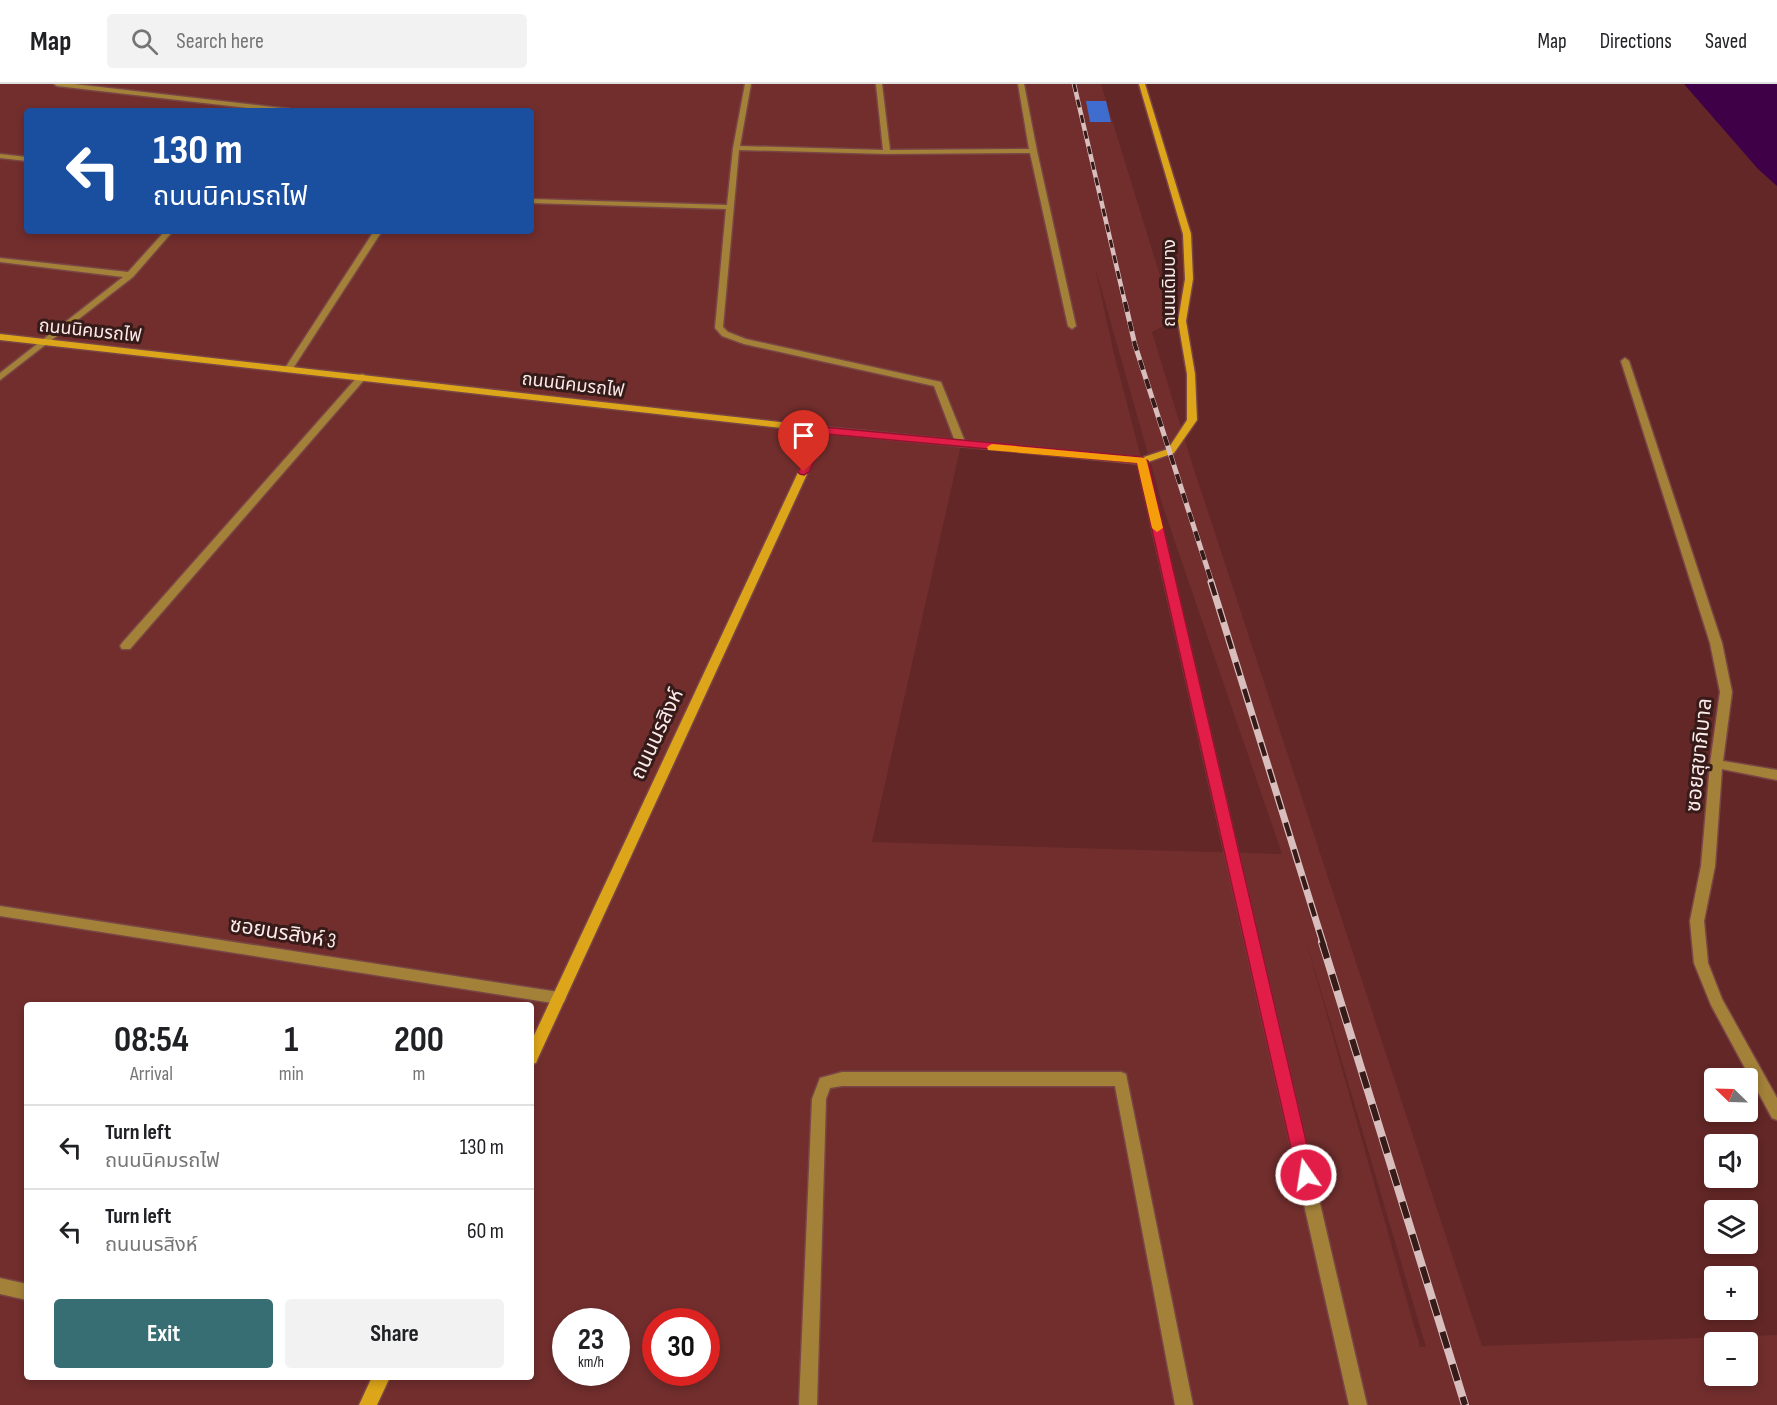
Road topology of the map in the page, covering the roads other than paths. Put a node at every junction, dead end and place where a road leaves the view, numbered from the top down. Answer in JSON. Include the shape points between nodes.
{"nodes":[{"id":1,"x":57,"y":84,"type":"edge"},
{"id":2,"x":748,"y":84,"type":"edge"},
{"id":3,"x":879,"y":84,"type":"edge"},
{"id":4,"x":1021,"y":84,"type":"edge"},
{"id":5,"x":1142,"y":84,"type":"edge"},
{"id":6,"x":264,"y":108,"type":"edge"},
{"id":7,"x":736,"y":148,"type":"junction"},
{"id":8,"x":1033,"y":151,"type":"junction"},
{"id":9,"x":887,"y":152,"type":"junction"},
{"id":10,"x":0,"y":156,"type":"edge"},
{"id":11,"x":24,"y":159,"type":"edge"},
{"id":12,"x":534,"y":201,"type":"edge"},
{"id":13,"x":731,"y":207,"type":"junction"},
{"id":14,"x":166,"y":234,"type":"edge"},
{"id":15,"x":376,"y":234,"type":"edge"},
{"id":16,"x":0,"y":260,"type":"edge"},
{"id":17,"x":130,"y":275,"type":"junction"},
{"id":18,"x":1072,"y":326,"type":"dead end"},
{"id":19,"x":0,"y":337,"type":"edge"},
{"id":20,"x":43,"y":343,"type":"junction"},
{"id":21,"x":1625,"y":362,"type":"dead end"},
{"id":22,"x":289,"y":368,"type":"junction"},
{"id":23,"x":0,"y":377,"type":"edge"},
{"id":24,"x":362,"y":377,"type":"junction"},
{"id":25,"x":823,"y":430,"type":"junction"},
{"id":26,"x":961,"y":444,"type":"junction"},
{"id":27,"x":1142,"y":461,"type":"junction"},
{"id":28,"x":126,"y":646,"type":"dead end"},
{"id":29,"x":1716,"y":764,"type":"junction"},
{"id":30,"x":1777,"y":776,"type":"edge"},
{"id":31,"x":0,"y":910,"type":"edge"},
{"id":32,"x":559,"y":998,"type":"junction"},
{"id":33,"x":534,"y":1052,"type":"edge"},
{"id":34,"x":1777,"y":1113,"type":"edge"},
{"id":35,"x":0,"y":1286,"type":"edge"},
{"id":36,"x":24,"y":1291,"type":"edge"},
{"id":37,"x":380,"y":1380,"type":"edge"},
{"id":38,"x":368,"y":1405,"type":"edge"},
{"id":39,"x":808,"y":1405,"type":"edge"},
{"id":40,"x":1184,"y":1405,"type":"edge"},
{"id":41,"x":1358,"y":1405,"type":"edge"}],
"edges":[{"from":1,"to":6,"type":"street"},
{"from":2,"to":7,"type":"street"},
{"from":3,"to":9,"type":"street"},
{"from":4,"to":8,"type":"street"},
{"from":5,"to":27,"type":"street","name":"ถนนเดิมบาง","via":[[1187,234],[1189,279],[1182,321],[1191,374],[1192,420],[1172,451]]},
{"from":7,"to":9,"type":"street"},
{"from":7,"to":13,"type":"street"},
{"from":8,"to":9,"type":"street"},
{"from":8,"to":18,"type":"street"},
{"from":10,"to":11,"type":"street"},
{"from":12,"to":13,"type":"street"},
{"from":13,"to":26,"type":"street","via":[[719,328],[744,341],[938,384]]},
{"from":14,"to":17,"type":"street"},
{"from":15,"to":22,"type":"street"},
{"from":16,"to":17,"type":"street"},
{"from":17,"to":20,"type":"street"},
{"from":19,"to":20,"type":"street","name":"ถนนนิคมรถไฟ"},
{"from":20,"to":22,"type":"street","name":"ถนนนิคมรถไฟ"},
{"from":20,"to":23,"type":"street"},
{"from":21,"to":29,"type":"street","name":"ซอยสุขาภิบาล","via":[[1716,642],[1726,692]]},
{"from":22,"to":24,"type":"street","name":"ถนนนิคมรถไฟ"},
{"from":24,"to":25,"type":"street","name":"ถนนนิคมรถไฟ"},
{"from":24,"to":28,"type":"street"},
{"from":25,"to":26,"type":"street","name":"ถนนนิคมรถไฟ"},
{"from":25,"to":32,"type":"street","name":"ถนนนรสิงห์"},
{"from":26,"to":27,"type":"street","name":"ถนนนิคมรถไฟ"},
{"from":27,"to":41,"type":"street"},
{"from":29,"to":30,"type":"street"},
{"from":29,"to":34,"type":"street","name":"ซอยสุขาภิบาล","via":[[1708,866],[1697,921],[1701,963],[1716,1001]]},
{"from":31,"to":32,"type":"street","name":"ซอยนรสิงห์ 3"},
{"from":32,"to":33,"type":"street","name":"ถนนนรสิงห์"},
{"from":35,"to":36,"type":"street"},
{"from":37,"to":38,"type":"street"},
{"from":39,"to":40,"type":"street","via":[[819,1099],[825,1083],[842,1079],[1121,1079]]}]}
